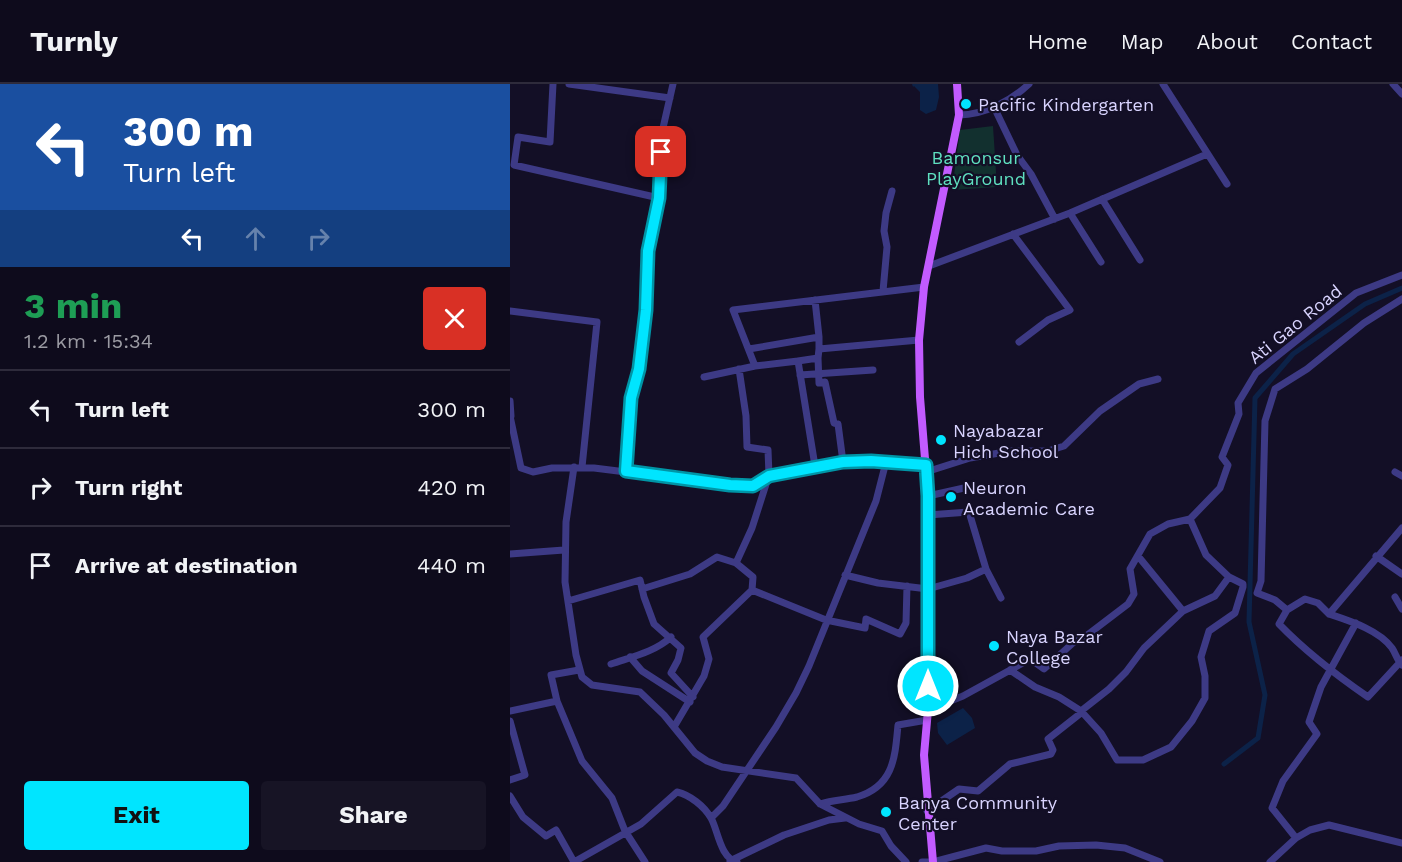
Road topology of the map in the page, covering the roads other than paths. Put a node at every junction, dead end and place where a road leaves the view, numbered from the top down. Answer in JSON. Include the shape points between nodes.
{"nodes":[{"id":1,"x":553,"y":84,"type":"edge"},
{"id":2,"x":569,"y":84,"type":"edge"},
{"id":3,"x":673,"y":84,"type":"edge"},
{"id":4,"x":957,"y":84,"type":"edge"},
{"id":5,"x":1029,"y":84,"type":"edge"},
{"id":6,"x":1163,"y":84,"type":"edge"},
{"id":7,"x":1393,"y":84,"type":"edge"},
{"id":8,"x":1402,"y":94,"type":"edge"},
{"id":9,"x":670,"y":98,"type":"junction"},
{"id":10,"x":994,"y":107,"type":"junction"},
{"id":11,"x":959,"y":115,"type":"junction"},
{"id":12,"x":1207,"y":154,"type":"junction"},
{"id":13,"x":1227,"y":184,"type":"dead end"},
{"id":14,"x":892,"y":191,"type":"dead end"},
{"id":15,"x":659,"y":198,"type":"junction"},
{"id":16,"x":1102,"y":199,"type":"junction"},
{"id":17,"x":1070,"y":213,"type":"junction"},
{"id":18,"x":1055,"y":219,"type":"junction"},
{"id":19,"x":1013,"y":234,"type":"junction"},
{"id":20,"x":1140,"y":260,"type":"dead end"},
{"id":21,"x":1101,"y":262,"type":"dead end"},
{"id":22,"x":929,"y":266,"type":"junction"},
{"id":23,"x":1402,"y":275,"type":"edge"},
{"id":24,"x":924,"y":287,"type":"junction"},
{"id":25,"x":883,"y":291,"type":"junction"},
{"id":26,"x":1402,"y":299,"type":"edge"},
{"id":27,"x":815,"y":300,"type":"junction"},
{"id":28,"x":510,"y":311,"type":"edge"},
{"id":29,"x":819,"y":337,"type":"junction"},
{"id":30,"x":919,"y":340,"type":"junction"},
{"id":31,"x":1019,"y":342,"type":"dead end"},
{"id":32,"x":749,"y":349,"type":"junction"},
{"id":33,"x":819,"y":349,"type":"junction"},
{"id":34,"x":818,"y":358,"type":"junction"},
{"id":35,"x":798,"y":361,"type":"junction"},
{"id":36,"x":755,"y":366,"type":"junction"},
{"id":37,"x":739,"y":369,"type":"junction"},
{"id":38,"x":873,"y":370,"type":"dead end"},
{"id":39,"x":819,"y":374,"type":"junction"},
{"id":40,"x":800,"y":375,"type":"junction"},
{"id":41,"x":704,"y":377,"type":"dead end"},
{"id":42,"x":1158,"y":379,"type":"dead end"},
{"id":43,"x":510,"y":401,"type":"edge"},
{"id":44,"x":511,"y":416,"type":"edge"},
{"id":45,"x":843,"y":462,"type":"junction"},
{"id":46,"x":886,"y":462,"type":"junction"},
{"id":47,"x":815,"y":466,"type":"junction"},
{"id":48,"x":578,"y":467,"type":"junction"},
{"id":49,"x":521,"y":468,"type":"junction"},
{"id":50,"x":926,"y":468,"type":"junction"},
{"id":51,"x":510,"y":469,"type":"edge"},
{"id":52,"x":626,"y":471,"type":"junction"},
{"id":53,"x":769,"y":476,"type":"junction"},
{"id":54,"x":964,"y":488,"type":"dead end"},
{"id":55,"x":928,"y":496,"type":"junction"},
{"id":56,"x":928,"y":515,"type":"junction"},
{"id":57,"x":1190,"y":519,"type":"junction"},
{"id":58,"x":1402,"y":528,"type":"edge"},
{"id":59,"x":564,"y":550,"type":"junction"},
{"id":60,"x":510,"y":554,"type":"edge"},
{"id":61,"x":1138,"y":556,"type":"junction"},
{"id":62,"x":1376,"y":556,"type":"junction"},
{"id":63,"x":736,"y":563,"type":"junction"},
{"id":64,"x":986,"y":569,"type":"junction"},
{"id":65,"x":1402,"y":574,"type":"edge"},
{"id":66,"x":845,"y":575,"type":"junction"},
{"id":67,"x":1229,"y":577,"type":"junction"},
{"id":68,"x":907,"y":586,"type":"junction"},
{"id":69,"x":642,"y":589,"type":"junction"},
{"id":70,"x":928,"y":589,"type":"junction"},
{"id":71,"x":752,"y":590,"type":"junction"},
{"id":72,"x":1395,"y":597,"type":"dead end"},
{"id":73,"x":1001,"y":598,"type":"dead end"},
{"id":74,"x":568,"y":600,"type":"junction"},
{"id":75,"x":1402,"y":609,"type":"edge"},
{"id":76,"x":1287,"y":610,"type":"junction"},
{"id":77,"x":1183,"y":611,"type":"junction"},
{"id":78,"x":1329,"y":614,"type":"junction"},
{"id":79,"x":826,"y":620,"type":"junction"},
{"id":80,"x":1356,"y":623,"type":"junction"},
{"id":81,"x":670,"y":637,"type":"junction"},
{"id":82,"x":630,"y":657,"type":"junction"},
{"id":83,"x":1401,"y":663,"type":"edge"},
{"id":84,"x":611,"y":664,"type":"dead end"},
{"id":85,"x":579,"y":670,"type":"junction"},
{"id":86,"x":1010,"y":670,"type":"junction"},
{"id":87,"x":1331,"y":671,"type":"junction"},
{"id":88,"x":691,"y":699,"type":"junction"},
{"id":89,"x":557,"y":701,"type":"junction"},
{"id":90,"x":928,"y":710,"type":"junction"},
{"id":91,"x":510,"y":711,"type":"edge"},
{"id":92,"x":1081,"y":712,"type":"junction"},
{"id":93,"x":927,"y":720,"type":"junction"},
{"id":94,"x":510,"y":721,"type":"edge"},
{"id":95,"x":674,"y":727,"type":"junction"},
{"id":96,"x":747,"y":769,"type":"junction"},
{"id":97,"x":510,"y":780,"type":"edge"},
{"id":98,"x":510,"y":796,"type":"edge"},
{"id":99,"x":820,"y":804,"type":"junction"},
{"id":100,"x":927,"y":812,"type":"junction"},
{"id":101,"x":711,"y":818,"type":"junction"},
{"id":102,"x":845,"y":818,"type":"junction"},
{"id":103,"x":625,"y":831,"type":"junction"},
{"id":104,"x":1296,"y":838,"type":"junction"},
{"id":105,"x":1402,"y":843,"type":"edge"},
{"id":106,"x":645,"y":862,"type":"edge"},
{"id":107,"x":732,"y":862,"type":"edge"},
{"id":108,"x":906,"y":862,"type":"edge"},
{"id":109,"x":922,"y":862,"type":"edge"},
{"id":110,"x":933,"y":862,"type":"edge"},
{"id":111,"x":1160,"y":862,"type":"edge"},
{"id":112,"x":1270,"y":862,"type":"edge"}],
"edges":[{"from":1,"to":15,"type":"street","via":[[550,142],[518,137],[514,165]]},
{"from":2,"to":9,"type":"street"},
{"from":3,"to":9,"type":"street"},
{"from":4,"to":11,"type":"main road"},
{"from":5,"to":10,"type":"street"},
{"from":6,"to":12,"type":"street"},
{"from":7,"to":8,"type":"street"},
{"from":9,"to":15,"type":"street","via":[[663,128]]},
{"from":10,"to":11,"type":"street","via":[[974,115]]},
{"from":10,"to":18,"type":"street"},
{"from":11,"to":22,"type":"main road"},
{"from":12,"to":13,"type":"street"},
{"from":12,"to":16,"type":"street"},
{"from":14,"to":25,"type":"street","via":[[884,231],[887,247]]},
{"from":15,"to":52,"type":"street","via":[[648,251],[646,310],[639,369],[631,398]]},
{"from":16,"to":17,"type":"street"},
{"from":16,"to":20,"type":"street"},
{"from":17,"to":18,"type":"street"},
{"from":17,"to":21,"type":"street"},
{"from":18,"to":19,"type":"street"},
{"from":19,"to":22,"type":"street"},
{"from":19,"to":31,"type":"street","via":[[1070,310],[1048,320]]},
{"from":22,"to":24,"type":"main road"},
{"from":23,"to":57,"type":"street","name":"Ati Gao Road","via":[[1356,293],[1256,373],[1238,403],[1239,414],[1222,457],[1228,465],[1220,488]]},
{"from":24,"to":25,"type":"street"},
{"from":24,"to":30,"type":"main road"},
{"from":25,"to":27,"type":"street"},
{"from":26,"to":76,"type":"street","via":[[1364,322],[1307,369],[1275,389],[1264,421],[1262,581],[1257,593]]},
{"from":27,"to":29,"type":"street"},
{"from":27,"to":32,"type":"street","via":[[733,310]]},
{"from":28,"to":48,"type":"street","via":[[597,322]]},
{"from":29,"to":32,"type":"street"},
{"from":29,"to":33,"type":"street"},
{"from":30,"to":33,"type":"street"},
{"from":30,"to":50,"type":"main road"},
{"from":32,"to":36,"type":"street"},
{"from":33,"to":34,"type":"street"},
{"from":34,"to":35,"type":"street"},
{"from":34,"to":39,"type":"street"},
{"from":35,"to":36,"type":"street"},
{"from":35,"to":40,"type":"street"},
{"from":36,"to":37,"type":"street"},
{"from":37,"to":41,"type":"street"},
{"from":37,"to":53,"type":"street","via":[[747,447],[768,450]]},
{"from":38,"to":39,"type":"street"},
{"from":39,"to":40,"type":"street"},
{"from":39,"to":45,"type":"street","via":[[819,384],[825,382],[834,423],[838,424]]},
{"from":40,"to":47,"type":"street"},
{"from":42,"to":50,"type":"street","via":[[1139,384],[1100,411],[1064,446],[1048,451],[1011,451]]},
{"from":43,"to":44,"type":"street"},
{"from":44,"to":49,"type":"street"},
{"from":45,"to":46,"type":"street"},
{"from":45,"to":47,"type":"street"},
{"from":46,"to":50,"type":"street"},
{"from":46,"to":66,"type":"street","via":[[876,501]]},
{"from":47,"to":53,"type":"street"},
{"from":48,"to":49,"type":"street","via":[[533,472]]},
{"from":48,"to":52,"type":"street"},
{"from":48,"to":59,"type":"street","via":[[569,497]]},
{"from":49,"to":51,"type":"street"},
{"from":50,"to":55,"type":"main road"},
{"from":52,"to":53,"type":"street","via":[[753,486]]},
{"from":53,"to":63,"type":"street"},
{"from":54,"to":55,"type":"street"},
{"from":55,"to":56,"type":"main road"},
{"from":56,"to":64,"type":"street","via":[[969,512]]},
{"from":56,"to":70,"type":"main road"},
{"from":57,"to":61,"type":"street","name":"Ati Gao Road","via":[[1168,524],[1150,534]]},
{"from":57,"to":67,"type":"street","via":[[1206,555]]},
{"from":58,"to":62,"type":"street"},
{"from":59,"to":60,"type":"street"},
{"from":59,"to":74,"type":"street"},
{"from":61,"to":77,"type":"street"},
{"from":61,"to":86,"type":"street","name":"Ati Gao Road","via":[[1130,568],[1134,594],[1128,604],[1044,669],[1030,659]]},
{"from":62,"to":65,"type":"street"},
{"from":62,"to":78,"type":"street"},
{"from":63,"to":69,"type":"street","via":[[717,557],[690,574]]},
{"from":63,"to":71,"type":"street","via":[[753,577]]},
{"from":64,"to":70,"type":"street"},
{"from":64,"to":73,"type":"street"},
{"from":66,"to":68,"type":"street"},
{"from":66,"to":79,"type":"street"},
{"from":67,"to":77,"type":"street","via":[[1215,596]]},
{"from":67,"to":92,"type":"street","via":[[1244,584],[1235,613],[1209,631],[1201,657],[1205,698],[1171,747],[1143,760],[1117,760],[1101,733]]},
{"from":68,"to":70,"type":"street"},
{"from":68,"to":79,"type":"street","via":[[906,623],[900,634],[866,619],[865,628]]},
{"from":69,"to":74,"type":"street","via":[[640,580]]},
{"from":69,"to":81,"type":"street","via":[[654,624]]},
{"from":70,"to":90,"type":"main road"},
{"from":71,"to":79,"type":"street"},
{"from":71,"to":88,"type":"street","via":[[703,637],[709,658]]},
{"from":72,"to":75,"type":"street"},
{"from":74,"to":85,"type":"street"},
{"from":76,"to":78,"type":"street","via":[[1305,599],[1318,603]]},
{"from":76,"to":87,"type":"street","via":[[1279,624]]},
{"from":77,"to":92,"type":"street","via":[[1109,689]]},
{"from":78,"to":80,"type":"street"},
{"from":79,"to":96,"type":"street","via":[[796,693]]},
{"from":80,"to":83,"type":"street","via":[[1392,647]]},
{"from":80,"to":87,"type":"street"},
{"from":81,"to":82,"type":"street","via":[[664,644]]},
{"from":81,"to":88,"type":"street","via":[[681,648],[671,673]]},
{"from":82,"to":84,"type":"street"},
{"from":82,"to":88,"type":"street","via":[[642,671]]},
{"from":83,"to":87,"type":"street","via":[[1368,697]]},
{"from":85,"to":89,"type":"street","via":[[551,675]]},
{"from":85,"to":95,"type":"street","via":[[592,685],[640,692]]},
{"from":86,"to":90,"type":"street"},
{"from":86,"to":92,"type":"street"},
{"from":87,"to":104,"type":"street","via":[[1309,722],[1317,734],[1283,781],[1272,808]]},
{"from":88,"to":95,"type":"street"},
{"from":89,"to":91,"type":"street"},
{"from":89,"to":103,"type":"street","via":[[582,761],[612,798]]},
{"from":90,"to":93,"type":"main road"},
{"from":92,"to":100,"type":"street","via":[[1048,739],[1051,754],[1010,764],[978,791],[959,789]]},
{"from":93,"to":99,"type":"street","via":[[898,725],[888,776],[879,785],[856,797]]},
{"from":93,"to":100,"type":"main road"},
{"from":94,"to":97,"type":"street","via":[[525,774]]},
{"from":95,"to":96,"type":"street","via":[[701,757],[722,767]]},
{"from":96,"to":99,"type":"street","via":[[796,778]]},
{"from":96,"to":101,"type":"street"},
{"from":98,"to":103,"type":"street","via":[[523,817],[546,836],[556,830],[574,862]]},
{"from":99,"to":102,"type":"street"},
{"from":100,"to":110,"type":"main road"},
{"from":101,"to":103,"type":"street","via":[[701,805],[677,792],[641,824]]},
{"from":101,"to":107,"type":"street"},
{"from":102,"to":107,"type":"street","via":[[784,835]]},
{"from":102,"to":108,"type":"street","via":[[882,831]]},
{"from":103,"to":106,"type":"street"},
{"from":104,"to":105,"type":"street","via":[[1329,825]]},
{"from":104,"to":112,"type":"street"},
{"from":109,"to":110,"type":"street"},
{"from":110,"to":111,"type":"street","via":[[986,848],[1036,851],[1096,845],[1125,848]]}]}
